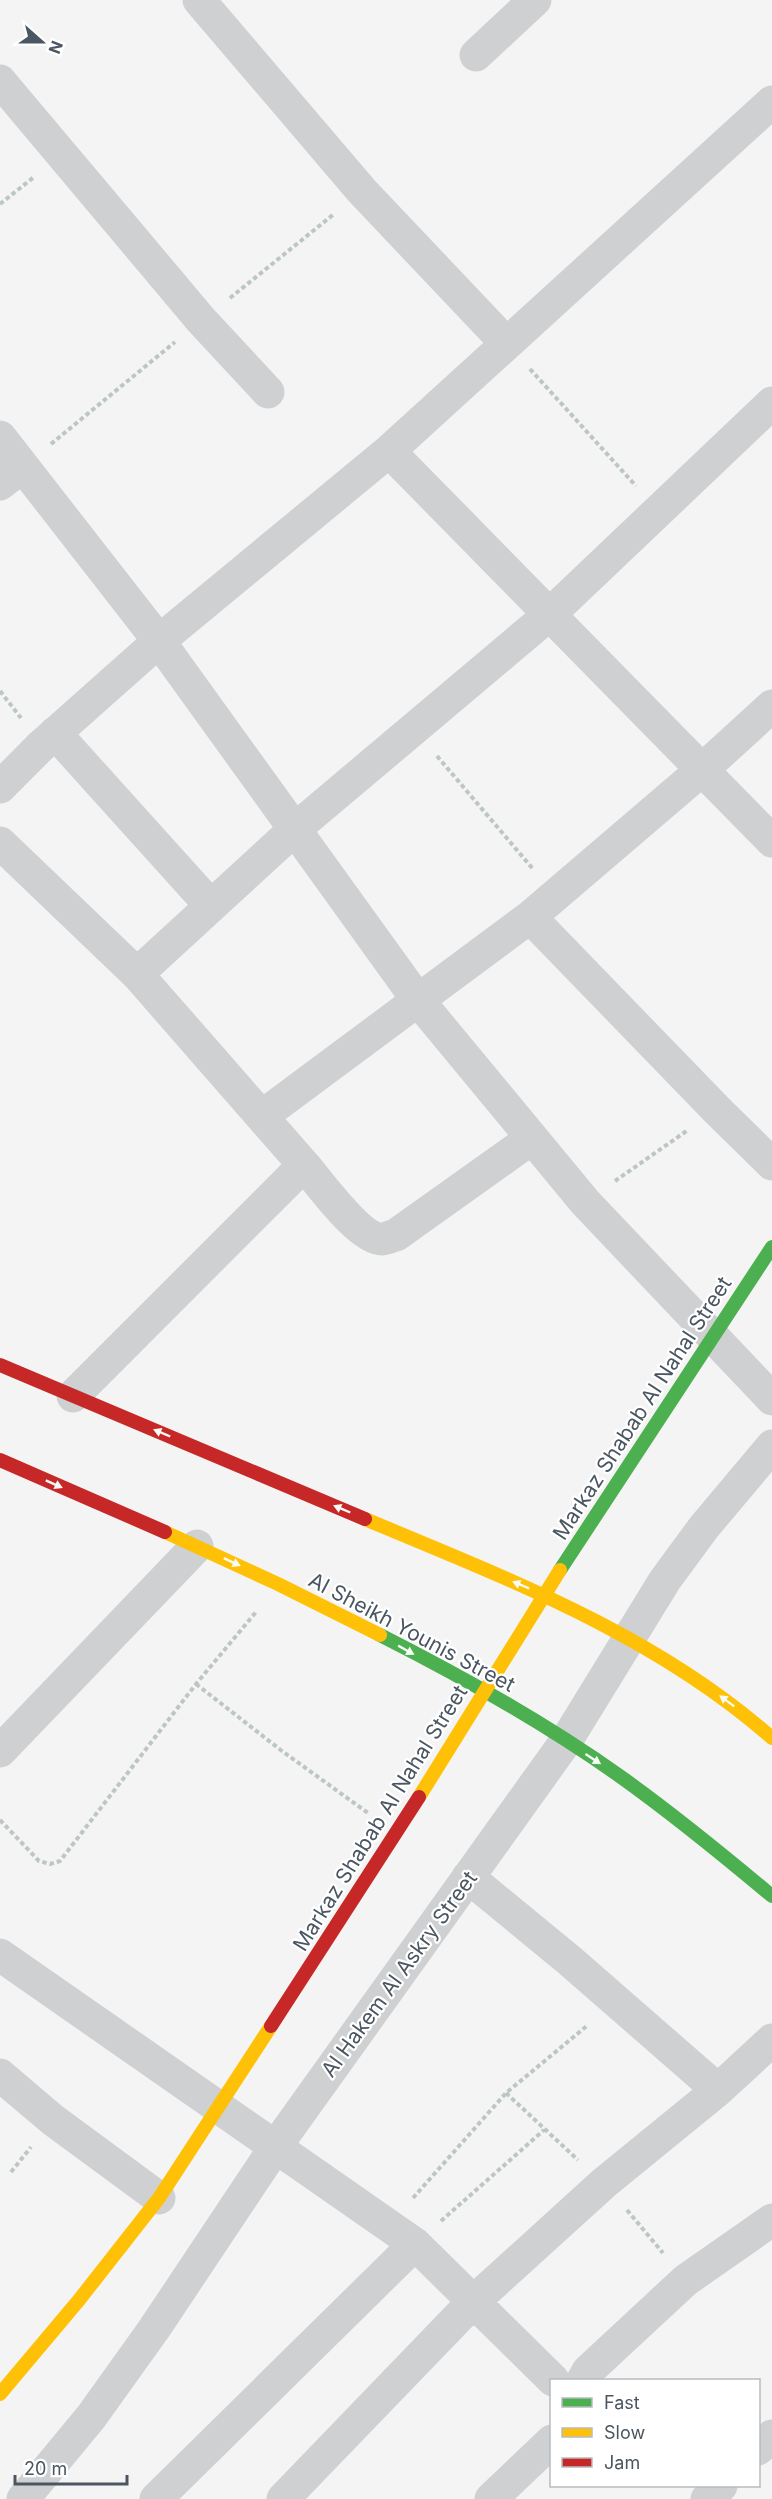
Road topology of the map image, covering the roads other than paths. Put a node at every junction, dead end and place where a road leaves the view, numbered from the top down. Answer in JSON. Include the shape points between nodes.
{"nodes":[{"id":1,"x":199,"y":0,"type":"edge"},
{"id":2,"x":535,"y":0,"type":"edge"},
{"id":3,"x":476,"y":56,"type":"dead end"},
{"id":4,"x":0,"y":81,"type":"edge"},
{"id":5,"x":772,"y":102,"type":"edge"},
{"id":6,"x":506,"y":343,"type":"junction"},
{"id":7,"x":268,"y":392,"type":"dead end"},
{"id":8,"x":772,"y":403,"type":"edge"},
{"id":9,"x":0,"y":437,"type":"edge"},
{"id":10,"x":389,"y":451,"type":"junction"},
{"id":11,"x":11,"y":476,"type":"edge"},
{"id":12,"x":550,"y":614,"type":"junction"},
{"id":13,"x":159,"y":641,"type":"junction"},
{"id":14,"x":772,"y":706,"type":"edge"},
{"id":15,"x":55,"y":733,"type":"junction"},
{"id":16,"x":703,"y":770,"type":"junction"},
{"id":17,"x":0,"y":787,"type":"edge"},
{"id":18,"x":295,"y":829,"type":"junction"},
{"id":19,"x":772,"y":841,"type":"edge"},
{"id":20,"x":0,"y":843,"type":"edge"},
{"id":21,"x":211,"y":906,"type":"junction"},
{"id":22,"x":530,"y":917,"type":"junction"},
{"id":23,"x":137,"y":974,"type":"junction"},
{"id":24,"x":417,"y":999,"type":"junction"},
{"id":25,"x":262,"y":1116,"type":"junction"},
{"id":26,"x":532,"y":1138,"type":"junction"},
{"id":27,"x":772,"y":1164,"type":"edge"},
{"id":28,"x":304,"y":1165,"type":"junction"},
{"id":29,"x":772,"y":1247,"type":"edge"},
{"id":30,"x":712,"y":1338,"type":"junction"},
{"id":31,"x":0,"y":1365,"type":"edge"},
{"id":32,"x":73,"y":1396,"type":"junction"},
{"id":33,"x":772,"y":1399,"type":"edge"},
{"id":34,"x":772,"y":1446,"type":"edge"},
{"id":35,"x":0,"y":1460,"type":"edge"},
{"id":36,"x":197,"y":1546,"type":"junction"},
{"id":37,"x":544,"y":1594,"type":"junction"},
{"id":38,"x":629,"y":1636,"type":"junction"},
{"id":39,"x":484,"y":1693,"type":"junction"},
{"id":40,"x":772,"y":1738,"type":"edge"},
{"id":41,"x":566,"y":1741,"type":"junction"},
{"id":42,"x":0,"y":1751,"type":"edge"},
{"id":43,"x":468,"y":1877,"type":"junction"},
{"id":44,"x":772,"y":1896,"type":"edge"},
{"id":45,"x":0,"y":1955,"type":"edge"},
{"id":46,"x":772,"y":2040,"type":"edge"},
{"id":47,"x":0,"y":2075,"type":"edge"},
{"id":48,"x":718,"y":2090,"type":"junction"},
{"id":49,"x":220,"y":2106,"type":"junction"},
{"id":50,"x":276,"y":2146,"type":"junction"},
{"id":51,"x":159,"y":2198,"type":"junction"},
{"id":52,"x":772,"y":2220,"type":"edge"},
{"id":53,"x":415,"y":2244,"type":"junction"},
{"id":54,"x":473,"y":2302,"type":"junction"},
{"id":55,"x":552,"y":2379,"type":"edge"},
{"id":56,"x":584,"y":2379,"type":"edge"},
{"id":57,"x":0,"y":2394,"type":"edge"},
{"id":58,"x":772,"y":2436,"type":"edge"},
{"id":59,"x":550,"y":2443,"type":"edge"},
{"id":60,"x":760,"y":2448,"type":"edge"},
{"id":61,"x":720,"y":2487,"type":"edge"},
{"id":62,"x":23,"y":2499,"type":"edge"},
{"id":63,"x":156,"y":2499,"type":"edge"},
{"id":64,"x":284,"y":2499,"type":"edge"},
{"id":65,"x":491,"y":2499,"type":"edge"},
{"id":66,"x":707,"y":2499,"type":"edge"}],
"edges":[{"from":1,"to":6,"type":"street","via":[[362,191]]},
{"from":2,"to":3,"type":"street"},
{"from":4,"to":7,"type":"street","via":[[202,321]]},
{"from":5,"to":6,"type":"street"},
{"from":6,"to":10,"type":"street"},
{"from":8,"to":12,"type":"street"},
{"from":9,"to":11,"type":"street"},
{"from":10,"to":12,"type":"street"},
{"from":10,"to":13,"type":"street"},
{"from":11,"to":13,"type":"street"},
{"from":12,"to":16,"type":"street"},
{"from":12,"to":18,"type":"street"},
{"from":13,"to":15,"type":"street"},
{"from":13,"to":18,"type":"street"},
{"from":14,"to":16,"type":"street"},
{"from":15,"to":17,"type":"street"},
{"from":15,"to":21,"type":"street"},
{"from":16,"to":19,"type":"street"},
{"from":16,"to":22,"type":"street"},
{"from":18,"to":21,"type":"street"},
{"from":18,"to":24,"type":"street"},
{"from":20,"to":23,"type":"street"},
{"from":21,"to":23,"type":"street"},
{"from":22,"to":24,"type":"street"},
{"from":22,"to":27,"type":"street"},
{"from":23,"to":25,"type":"street"},
{"from":24,"to":25,"type":"street"},
{"from":24,"to":26,"type":"street"},
{"from":25,"to":28,"type":"street"},
{"from":26,"to":28,"type":"street","via":[[396,1235],[382,1239],[355,1223]]},
{"from":26,"to":30,"type":"street","via":[[585,1202]]},
{"from":28,"to":32,"type":"street"},
{"from":29,"to":30,"type":"street","name":"Markaz Shabab Al Nahal Street"},
{"from":30,"to":33,"type":"street"},
{"from":30,"to":37,"type":"street","name":"Markaz Shabab Al Nahal Street"},
{"from":31,"to":32,"type":"street"},
{"from":37,"to":32,"type":"street","one_way":true},
{"from":34,"to":38,"type":"street","name":"Al Hakem Al Askry Street","via":[[704,1527]]},
{"from":35,"to":36,"type":"street","name":"Al Sheikh Younis Street","one_way":true},
{"from":36,"to":39,"type":"street","name":"Al Sheikh Younis Street","one_way":true,"via":[[280,1584]]},
{"from":36,"to":42,"type":"street"},
{"from":37,"to":38,"type":"street"},
{"from":37,"to":39,"type":"street","name":"Markaz Shabab Al Nahal Street"},
{"from":40,"to":38,"type":"street","one_way":true,"via":[[685,1670]]},
{"from":38,"to":41,"type":"street","name":"Al Hakem Al Askry Street"},
{"from":39,"to":41,"type":"street","name":"Al Sheikh Younis Street"},
{"from":39,"to":49,"type":"street","name":"Markaz Shabab Al Nahal Street"},
{"from":41,"to":43,"type":"street","name":"Al Hakem Al Askry Street"},
{"from":41,"to":44,"type":"street","name":"Al Sheikh Younis Street","one_way":true,"via":[[702,1837]]},
{"from":43,"to":48,"type":"street"},
{"from":43,"to":50,"type":"street","name":"Al Hakem Al Askry Street"},
{"from":45,"to":49,"type":"street"},
{"from":46,"to":48,"type":"street"},
{"from":47,"to":51,"type":"street","via":[[53,2120]]},
{"from":48,"to":54,"type":"street","via":[[604,2183]]},
{"from":49,"to":50,"type":"street"},
{"from":49,"to":51,"type":"street","name":"Markaz Shabab Al Nahal Street"},
{"from":50,"to":53,"type":"street"},
{"from":50,"to":62,"type":"street","name":"Al Hakem Al Askry Street","via":[[123,2373]]},
{"from":51,"to":57,"type":"street","name":"Markaz Shabab Al Nahal Street"},
{"from":52,"to":56,"type":"street","via":[[686,2280]]},
{"from":53,"to":54,"type":"street"},
{"from":53,"to":63,"type":"street"},
{"from":54,"to":55,"type":"street"},
{"from":54,"to":64,"type":"street"},
{"from":58,"to":60,"type":"street"},
{"from":59,"to":65,"type":"street"},
{"from":61,"to":66,"type":"street"}]}
